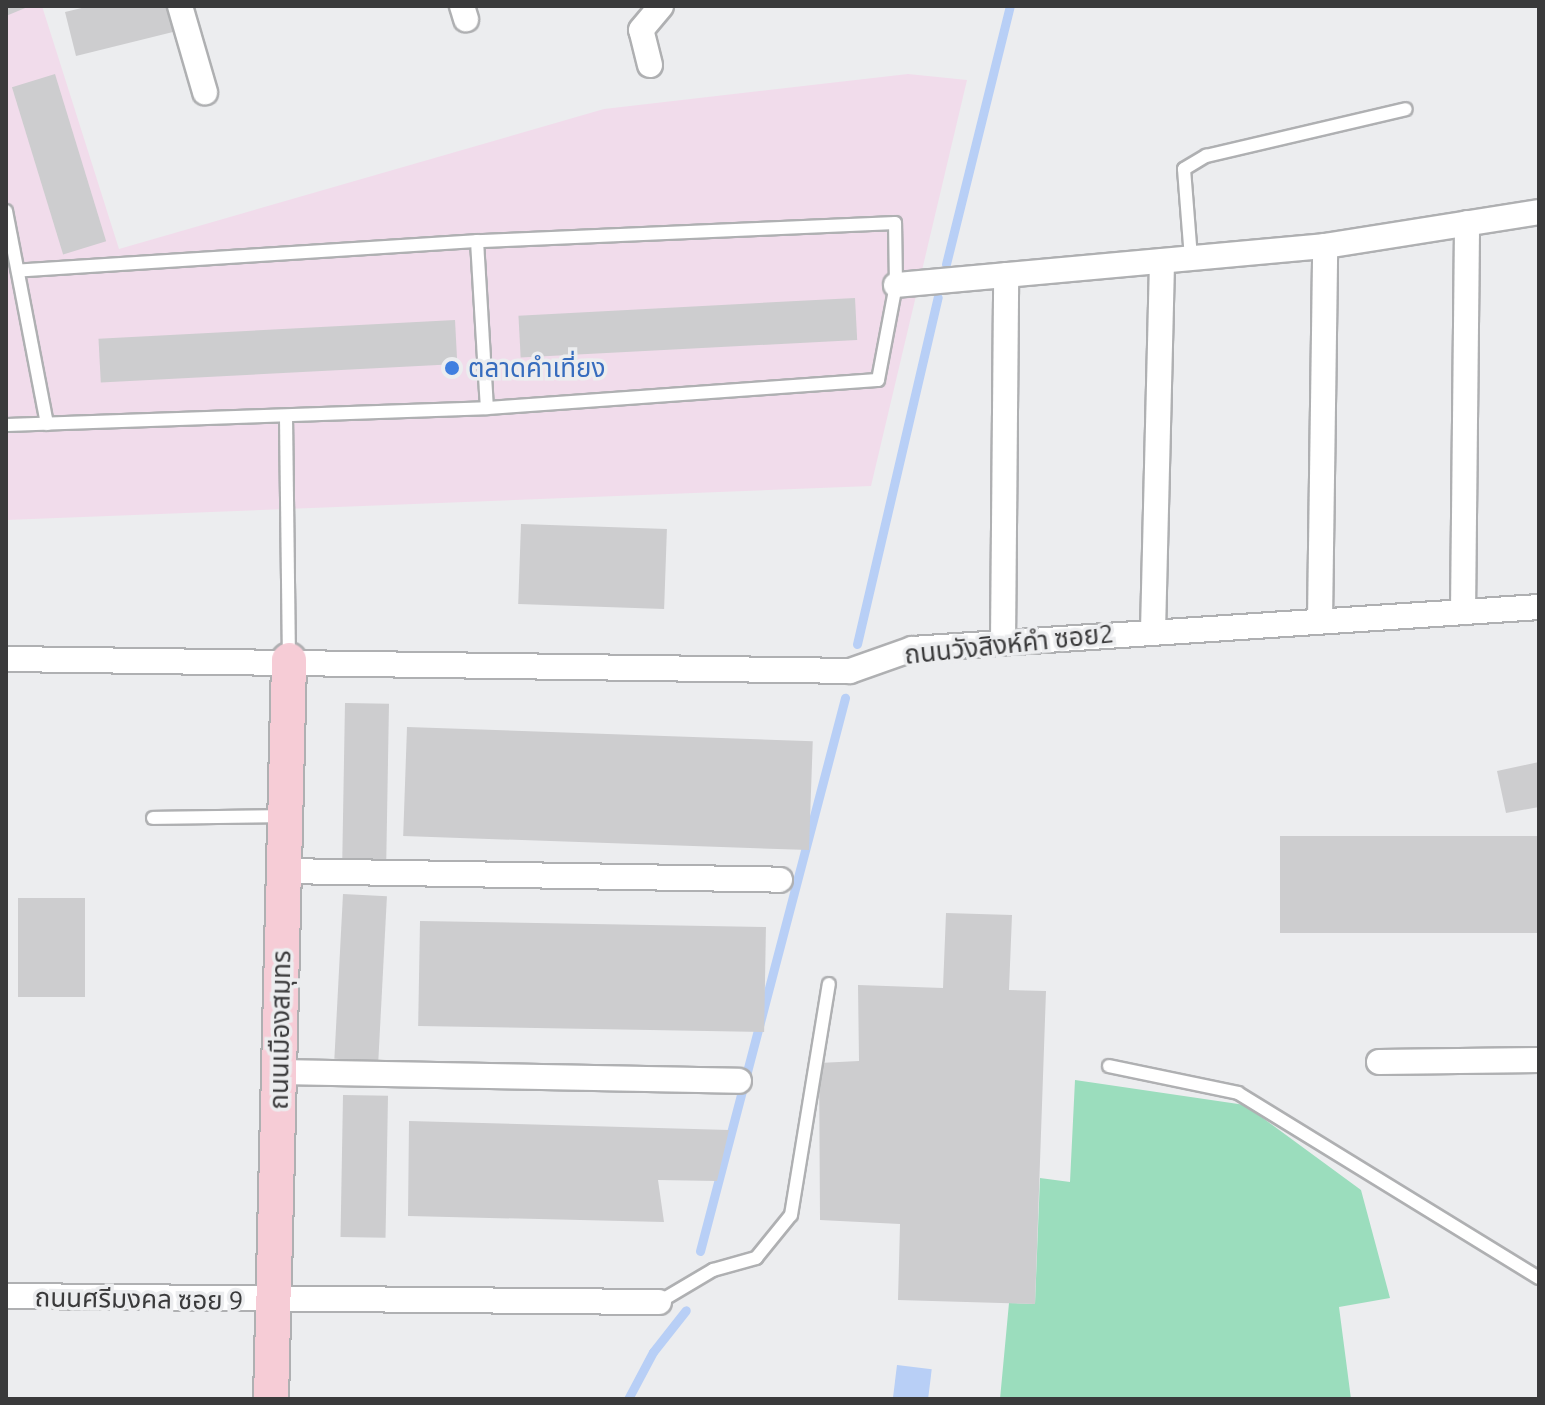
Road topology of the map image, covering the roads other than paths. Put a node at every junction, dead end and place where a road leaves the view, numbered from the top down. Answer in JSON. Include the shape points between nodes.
{"nodes":[{"id":1,"x":180,"y":6,"type":"edge"},
{"id":2,"x":661,"y":6,"type":"edge"},
{"id":3,"x":650,"y":65,"type":"dead end"},
{"id":4,"x":205,"y":92,"type":"dead end"},
{"id":5,"x":1406,"y":109,"type":"dead end"},
{"id":6,"x":6,"y":211,"type":"edge"},
{"id":7,"x":1539,"y":212,"type":"edge"},
{"id":8,"x":1467,"y":223,"type":"junction"},
{"id":9,"x":9,"y":241,"type":"edge"},
{"id":10,"x":477,"y":241,"type":"junction"},
{"id":11,"x":1325,"y":246,"type":"junction"},
{"id":12,"x":1191,"y":258,"type":"junction"},
{"id":13,"x":1162,"y":261,"type":"junction"},
{"id":14,"x":18,"y":271,"type":"junction"},
{"id":15,"x":1006,"y":275,"type":"junction"},
{"id":16,"x":896,"y":285,"type":"junction"},
{"id":17,"x":487,"y":408,"type":"junction"},
{"id":18,"x":286,"y":417,"type":"junction"},
{"id":19,"x":47,"y":424,"type":"junction"},
{"id":20,"x":6,"y":425,"type":"edge"},
{"id":21,"x":1539,"y":607,"type":"edge"},
{"id":22,"x":1463,"y":612,"type":"junction"},
{"id":23,"x":1320,"y":620,"type":"junction"},
{"id":24,"x":1153,"y":631,"type":"junction"},
{"id":25,"x":1003,"y":642,"type":"junction"},
{"id":26,"x":6,"y":659,"type":"edge"},
{"id":27,"x":289,"y":660,"type":"junction"},
{"id":28,"x":285,"y":816,"type":"junction"},
{"id":29,"x":153,"y":818,"type":"dead end"},
{"id":30,"x":284,"y":871,"type":"junction"},
{"id":31,"x":780,"y":880,"type":"dead end"},
{"id":32,"x":829,"y":984,"type":"dead end"},
{"id":33,"x":1539,"y":1060,"type":"edge"},
{"id":34,"x":1379,"y":1062,"type":"dead end"},
{"id":35,"x":1109,"y":1066,"type":"dead end"},
{"id":36,"x":279,"y":1072,"type":"junction"},
{"id":37,"x":739,"y":1081,"type":"dead end"},
{"id":38,"x":1539,"y":1278,"type":"edge"},
{"id":39,"x":6,"y":1296,"type":"edge"},
{"id":40,"x":273,"y":1301,"type":"junction"},
{"id":41,"x":659,"y":1302,"type":"joint"},
{"id":42,"x":271,"y":1399,"type":"edge"}],
"edges":[{"from":1,"to":4,"type":"street"},
{"from":2,"to":3,"type":"street","via":[[641,30]]},
{"from":5,"to":12,"type":"lane","via":[[1206,156],[1184,169]]},
{"from":6,"to":9,"type":"lane"},
{"from":7,"to":8,"type":"street"},
{"from":8,"to":11,"type":"street"},
{"from":8,"to":22,"type":"street"},
{"from":9,"to":14,"type":"lane"},
{"from":10,"to":14,"type":"lane"},
{"from":10,"to":16,"type":"lane","via":[[895,223]]},
{"from":10,"to":17,"type":"lane"},
{"from":11,"to":12,"type":"street"},
{"from":11,"to":23,"type":"street"},
{"from":12,"to":13,"type":"street"},
{"from":13,"to":15,"type":"street"},
{"from":13,"to":24,"type":"street"},
{"from":14,"to":19,"type":"lane"},
{"from":15,"to":16,"type":"street"},
{"from":15,"to":25,"type":"street"},
{"from":16,"to":17,"type":"lane","via":[[878,380]]},
{"from":17,"to":18,"type":"lane"},
{"from":18,"to":19,"type":"lane"},
{"from":18,"to":27,"type":"lane"},
{"from":19,"to":20,"type":"lane"},
{"from":21,"to":22,"type":"street","name":"ถนนวังสิงห์คำ ซอย2"},
{"from":22,"to":23,"type":"street","name":"ถนนวังสิงห์คำ ซอย2"},
{"from":23,"to":24,"type":"street","name":"ถนนวังสิงห์คำ ซอย2"},
{"from":24,"to":25,"type":"street","name":"ถนนวังสิงห์คำ ซอย2"},
{"from":25,"to":27,"type":"street","name":"ถนนวังสิงห์คำ ซอย2","via":[[912,649],[850,671]]},
{"from":26,"to":27,"type":"street","name":"ถนนวังสิงห์คำ ซอย2"},
{"from":27,"to":28,"type":"street","name":"ถนนเมืองสมุทร"},
{"from":28,"to":29,"type":"lane"},
{"from":28,"to":30,"type":"street","name":"ถนนเมืองสมุทร"},
{"from":30,"to":31,"type":"street"},
{"from":30,"to":36,"type":"street","name":"ถนนเมืองสมุทร"},
{"from":32,"to":41,"type":"lane","via":[[791,1215],[756,1258],[713,1270]]},
{"from":33,"to":34,"type":"street"},
{"from":35,"to":38,"type":"lane","via":[[1238,1093]]},
{"from":36,"to":37,"type":"street"},
{"from":36,"to":40,"type":"street","name":"ถนนเมืองสมุทร"},
{"from":39,"to":40,"type":"street","name":"ถนนศรีมงคล ซอย 9"},
{"from":40,"to":41,"type":"street","name":"ถนนศรีมงคล ซอย 9"},
{"from":40,"to":42,"type":"street","name":"ถนนเมืองสมุทร"}]}
